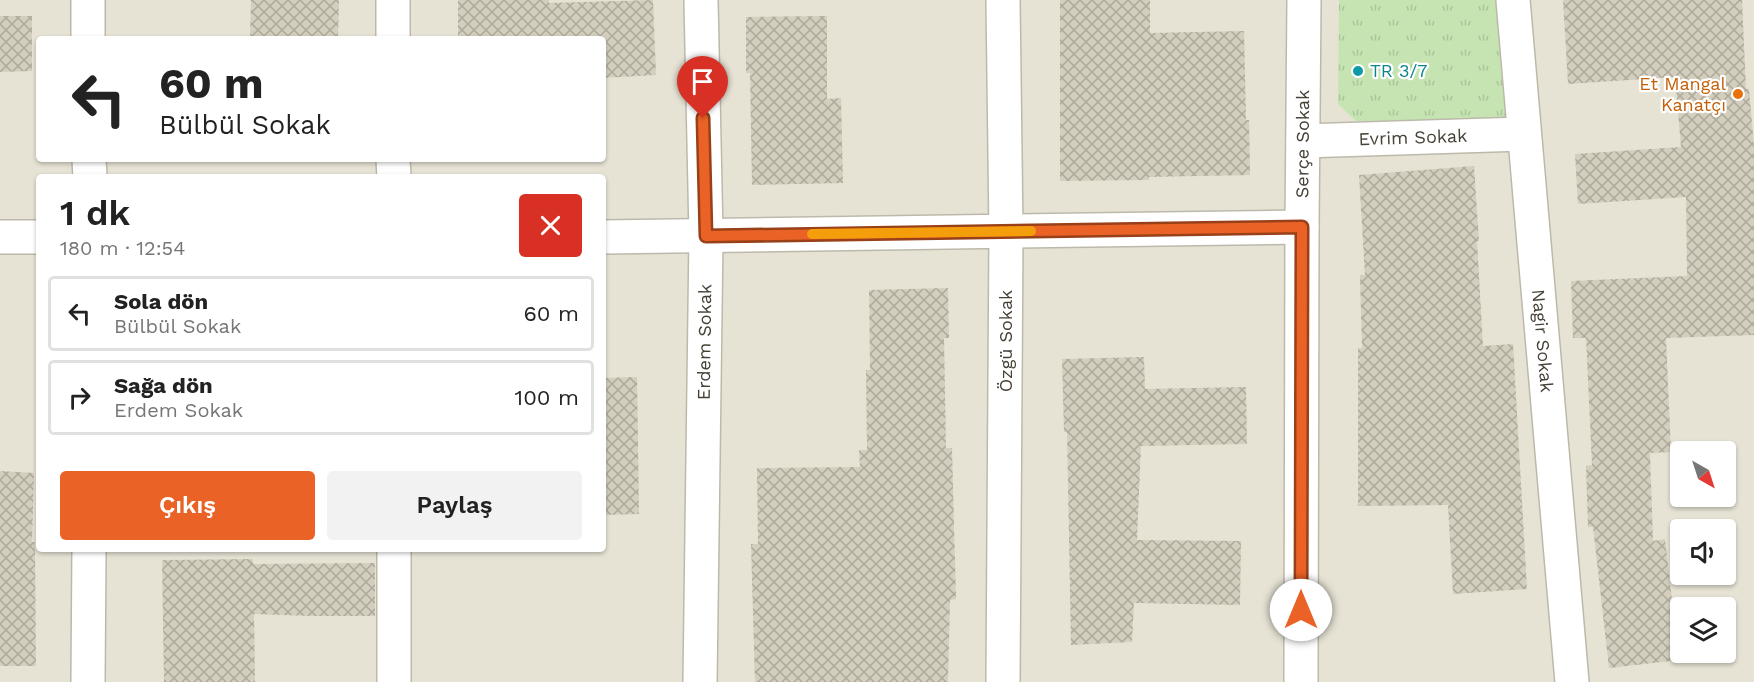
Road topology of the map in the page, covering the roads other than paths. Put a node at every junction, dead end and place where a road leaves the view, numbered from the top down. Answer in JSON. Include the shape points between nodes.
{"nodes":[{"id":1,"x":88,"y":0,"type":"edge"},
{"id":2,"x":393,"y":0,"type":"edge"},
{"id":3,"x":701,"y":0,"type":"edge"},
{"id":4,"x":1003,"y":0,"type":"edge"},
{"id":5,"x":1304,"y":0,"type":"edge"},
{"id":6,"x":1512,"y":0,"type":"edge"},
{"id":7,"x":88,"y":36,"type":"edge"},
{"id":8,"x":393,"y":36,"type":"edge"},
{"id":9,"x":1524,"y":134,"type":"junction"},
{"id":10,"x":1303,"y":141,"type":"junction"},
{"id":11,"x":1302,"y":227,"type":"junction"},
{"id":12,"x":1006,"y":232,"type":"junction"},
{"id":13,"x":706,"y":236,"type":"junction"},
{"id":14,"x":0,"y":237,"type":"edge"},
{"id":15,"x":36,"y":237,"type":"edge"},
{"id":16,"x":606,"y":237,"type":"edge"},
{"id":17,"x":89,"y":552,"type":"edge"},
{"id":18,"x":394,"y":552,"type":"edge"},
{"id":19,"x":88,"y":682,"type":"edge"},
{"id":20,"x":393,"y":682,"type":"edge"},
{"id":21,"x":700,"y":682,"type":"edge"},
{"id":22,"x":1003,"y":682,"type":"edge"},
{"id":23,"x":1301,"y":682,"type":"edge"},
{"id":24,"x":1572,"y":682,"type":"edge"}],
"edges":[{"from":1,"to":7,"type":"street"},
{"from":2,"to":8,"type":"street"},
{"from":3,"to":13,"type":"street","name":"Erdem Sokak"},
{"from":4,"to":12,"type":"street","name":"Özgü Sokak"},
{"from":5,"to":10,"type":"street","name":"Serçe Sokak"},
{"from":6,"to":9,"type":"street","name":"Nagir Sokak"},
{"from":9,"to":10,"type":"street","name":"Evrim Sokak"},
{"from":9,"to":24,"type":"street","name":"Nagir Sokak"},
{"from":10,"to":11,"type":"street","name":"Serçe Sokak"},
{"from":11,"to":12,"type":"street"},
{"from":11,"to":23,"type":"street","name":"Serçe Sokak"},
{"from":12,"to":13,"type":"street"},
{"from":12,"to":22,"type":"street","name":"Özgü Sokak"},
{"from":13,"to":16,"type":"street"},
{"from":13,"to":21,"type":"street","name":"Erdem Sokak"},
{"from":14,"to":15,"type":"street"},
{"from":17,"to":19,"type":"street"},
{"from":18,"to":20,"type":"street"}]}
